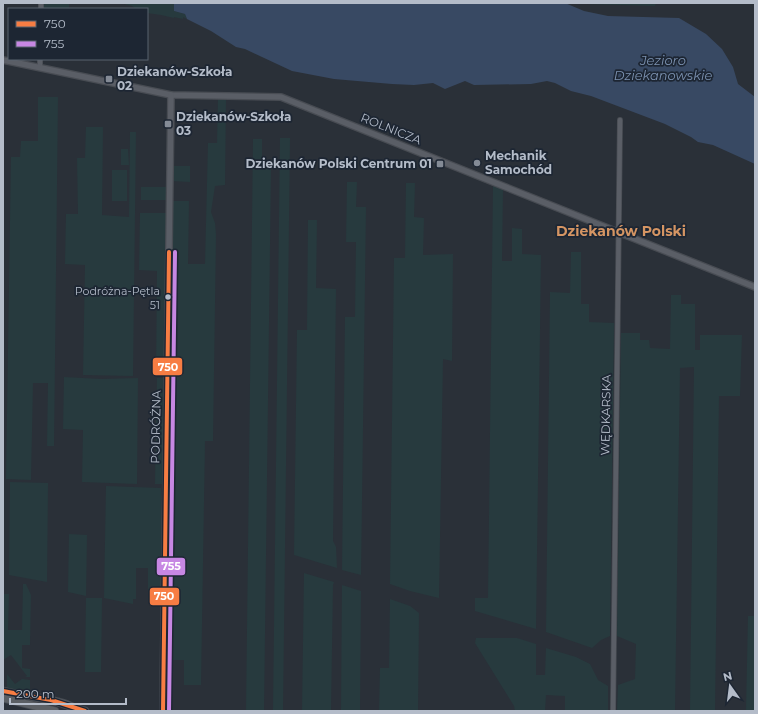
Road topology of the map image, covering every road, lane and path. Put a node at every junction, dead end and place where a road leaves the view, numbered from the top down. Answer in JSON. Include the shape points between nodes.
{"nodes":[{"id":1,"x":3,"y":60,"type":"edge"},
{"id":2,"x":40,"y":60,"type":"edge"},
{"id":3,"x":40,"y":68,"type":"junction"},
{"id":4,"x":171,"y":95,"type":"junction"},
{"id":5,"x":620,"y":120,"type":"dead end"},
{"id":6,"x":618,"y":232,"type":"junction"},
{"id":7,"x":755,"y":287,"type":"edge"},
{"id":8,"x":3,"y":691,"type":"edge"},
{"id":9,"x":3,"y":698,"type":"edge"},
{"id":10,"x":55,"y":711,"type":"edge"},
{"id":11,"x":85,"y":711,"type":"edge"},
{"id":12,"x":163,"y":711,"type":"edge"},
{"id":13,"x":613,"y":711,"type":"edge"}],
"edges":[{"from":1,"to":3,"type":"street","name":"ROLNICZA"},
{"from":2,"to":3,"type":"street"},
{"from":3,"to":4,"type":"street","name":"ROLNICZA"},
{"from":4,"to":6,"type":"street","name":"ROLNICZA","via":[[281,97]]},
{"from":4,"to":12,"type":"street","name":"PODRÓŻNA"},
{"from":5,"to":6,"type":"street","name":"WĘDKARSKA"},
{"from":6,"to":7,"type":"street","name":"ROLNICZA"},
{"from":6,"to":13,"type":"street","name":"WĘDKARSKA"},
{"from":8,"to":11,"type":"highway","via":[[60,702]]},
{"from":9,"to":10,"type":"highway"}]}
